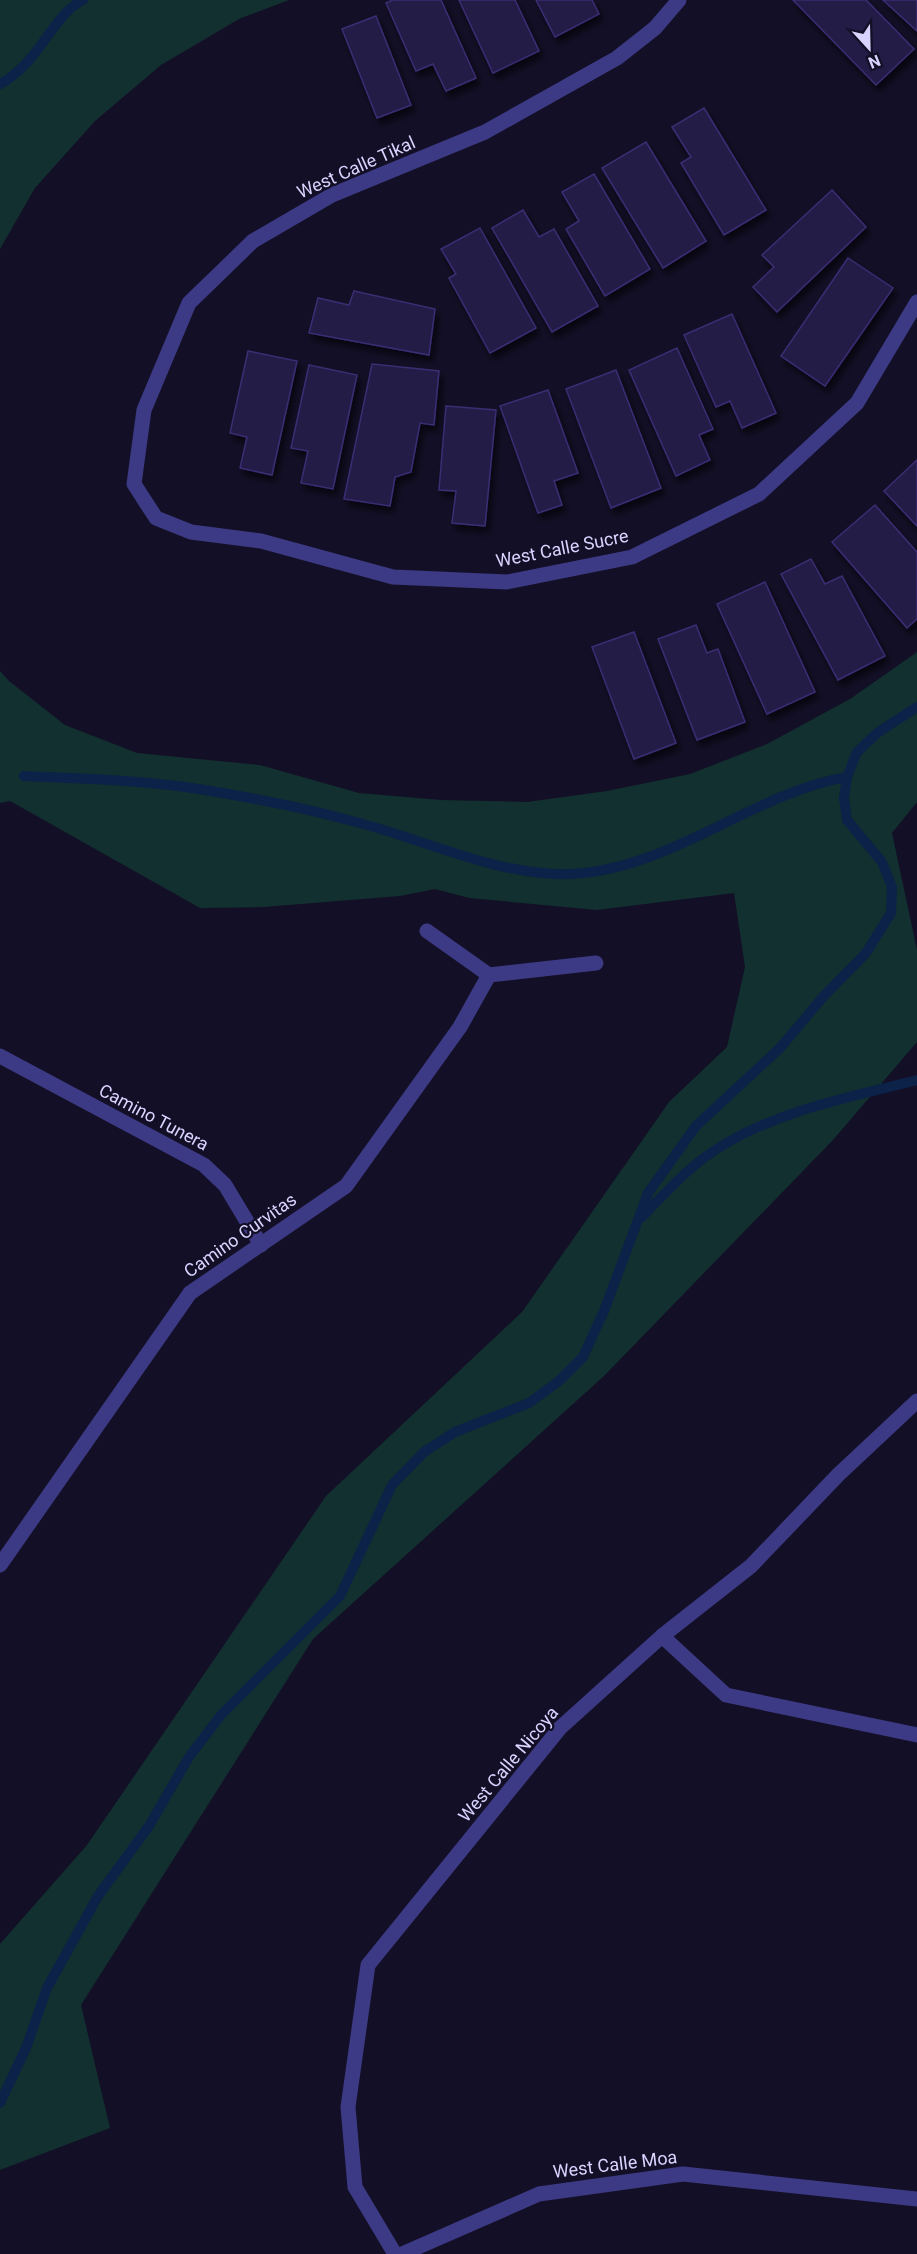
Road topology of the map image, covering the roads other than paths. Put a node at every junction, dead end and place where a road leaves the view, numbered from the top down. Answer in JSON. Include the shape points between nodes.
{"nodes":[{"id":1,"x":679,"y":0,"type":"edge"},
{"id":2,"x":917,"y":302,"type":"edge"},
{"id":3,"x":134,"y":484,"type":"joint"},
{"id":4,"x":428,"y":931,"type":"dead end"},
{"id":5,"x":596,"y":963,"type":"dead end"},
{"id":6,"x":489,"y":975,"type":"junction"},
{"id":7,"x":0,"y":1056,"type":"edge"},
{"id":8,"x":261,"y":1245,"type":"junction"},
{"id":9,"x":917,"y":1401,"type":"edge"},
{"id":10,"x":0,"y":1565,"type":"edge"},
{"id":11,"x":662,"y":1636,"type":"junction"},
{"id":12,"x":917,"y":1736,"type":"edge"},
{"id":13,"x":917,"y":2199,"type":"edge"},
{"id":14,"x":395,"y":2254,"type":"edge"},
{"id":15,"x":402,"y":2254,"type":"edge"}],
"edges":[{"from":1,"to":3,"type":"street","name":"West Calle Tikal","via":[[655,28],[617,58],[484,132],[332,195],[253,241],[189,303],[144,410]]},
{"from":2,"to":3,"type":"street","name":"West Calle Sucre","via":[[857,404],[759,494],[632,557],[507,582],[393,577],[261,541],[191,532],[156,518]]},
{"from":4,"to":6,"type":"street"},
{"from":5,"to":6,"type":"street"},
{"from":6,"to":8,"type":"street","name":"Camino Curvitas","via":[[460,1027],[346,1186]]},
{"from":7,"to":8,"type":"street","name":"Camino Tunera","via":[[204,1165],[225,1185]]},
{"from":8,"to":10,"type":"street","name":"Camino Curvitas","via":[[189,1293]]},
{"from":9,"to":11,"type":"street","name":"West Calle Nicoya","via":[[838,1475],[751,1566]]},
{"from":11,"to":12,"type":"street","via":[[726,1695]]},
{"from":11,"to":14,"type":"street","name":"West Calle Nicoya","via":[[560,1728],[368,1965],[348,2107],[355,2187]]},
{"from":13,"to":15,"type":"street","name":"West Calle Moa","via":[[683,2174],[539,2194]]}]}
